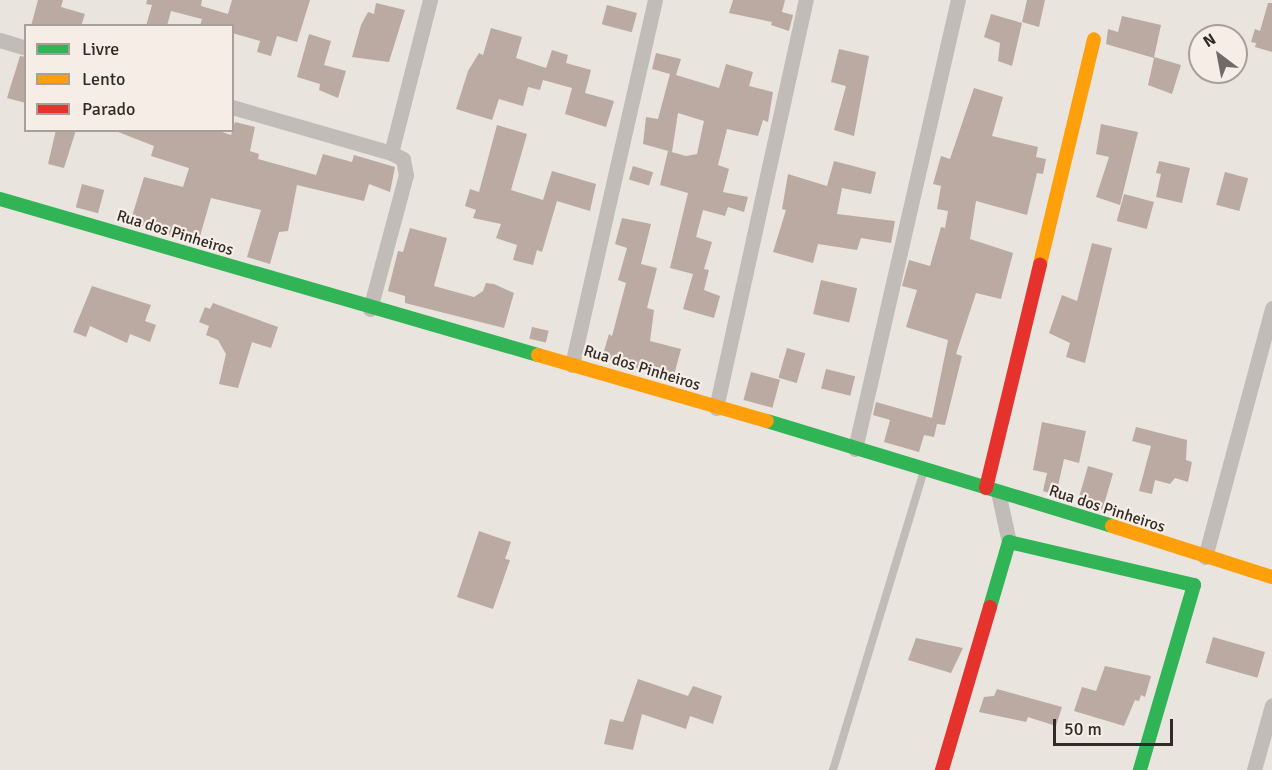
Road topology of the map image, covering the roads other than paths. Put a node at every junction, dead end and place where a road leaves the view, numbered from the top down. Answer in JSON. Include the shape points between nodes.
{"nodes":[{"id":1,"x":430,"y":0,"type":"edge"},
{"id":2,"x":655,"y":0,"type":"edge"},
{"id":3,"x":806,"y":0,"type":"edge"},
{"id":4,"x":958,"y":0,"type":"edge"},
{"id":5,"x":1094,"y":39,"type":"dead end"},
{"id":6,"x":0,"y":40,"type":"edge"},
{"id":7,"x":24,"y":47,"type":"edge"},
{"id":8,"x":234,"y":108,"type":"edge"},
{"id":9,"x":391,"y":153,"type":"junction"},
{"id":10,"x":0,"y":199,"type":"edge"},
{"id":11,"x":1272,"y":308,"type":"edge"},
{"id":12,"x":370,"y":309,"type":"junction"},
{"id":13,"x":572,"y":365,"type":"junction"},
{"id":14,"x":716,"y":408,"type":"junction"},
{"id":15,"x":855,"y":449,"type":"junction"},
{"id":16,"x":926,"y":467,"type":"junction"},
{"id":17,"x":992,"y":490,"type":"junction"},
{"id":18,"x":1009,"y":542,"type":"junction"},
{"id":19,"x":1205,"y":557,"type":"junction"},
{"id":20,"x":1272,"y":576,"type":"edge"},
{"id":21,"x":1272,"y":705,"type":"edge"},
{"id":22,"x":833,"y":770,"type":"edge"},
{"id":23,"x":942,"y":770,"type":"edge"},
{"id":24,"x":1140,"y":770,"type":"edge"},
{"id":25,"x":1254,"y":770,"type":"edge"}],
"edges":[{"from":1,"to":9,"type":"street"},
{"from":2,"to":13,"type":"street"},
{"from":3,"to":14,"type":"street"},
{"from":4,"to":15,"type":"street"},
{"from":5,"to":17,"type":"street"},
{"from":6,"to":7,"type":"street"},
{"from":8,"to":9,"type":"street"},
{"from":9,"to":12,"type":"street","via":[[403,159],[406,174]]},
{"from":10,"to":12,"type":"street","name":"Rua dos Pinheiros"},
{"from":11,"to":19,"type":"street"},
{"from":12,"to":13,"type":"street","name":"Rua dos Pinheiros"},
{"from":13,"to":14,"type":"street","name":"Rua dos Pinheiros"},
{"from":14,"to":15,"type":"street","name":"Rua dos Pinheiros"},
{"from":15,"to":16,"type":"street","name":"Rua dos Pinheiros"},
{"from":16,"to":17,"type":"street","name":"Rua dos Pinheiros"},
{"from":16,"to":22,"type":"lane"},
{"from":17,"to":18,"type":"street"},
{"from":17,"to":19,"type":"street","name":"Rua dos Pinheiros"},
{"from":18,"to":23,"type":"street"},
{"from":18,"to":24,"type":"street","via":[[1194,585]]},
{"from":19,"to":20,"type":"street","name":"Rua dos Pinheiros"},
{"from":21,"to":25,"type":"street"}]}
